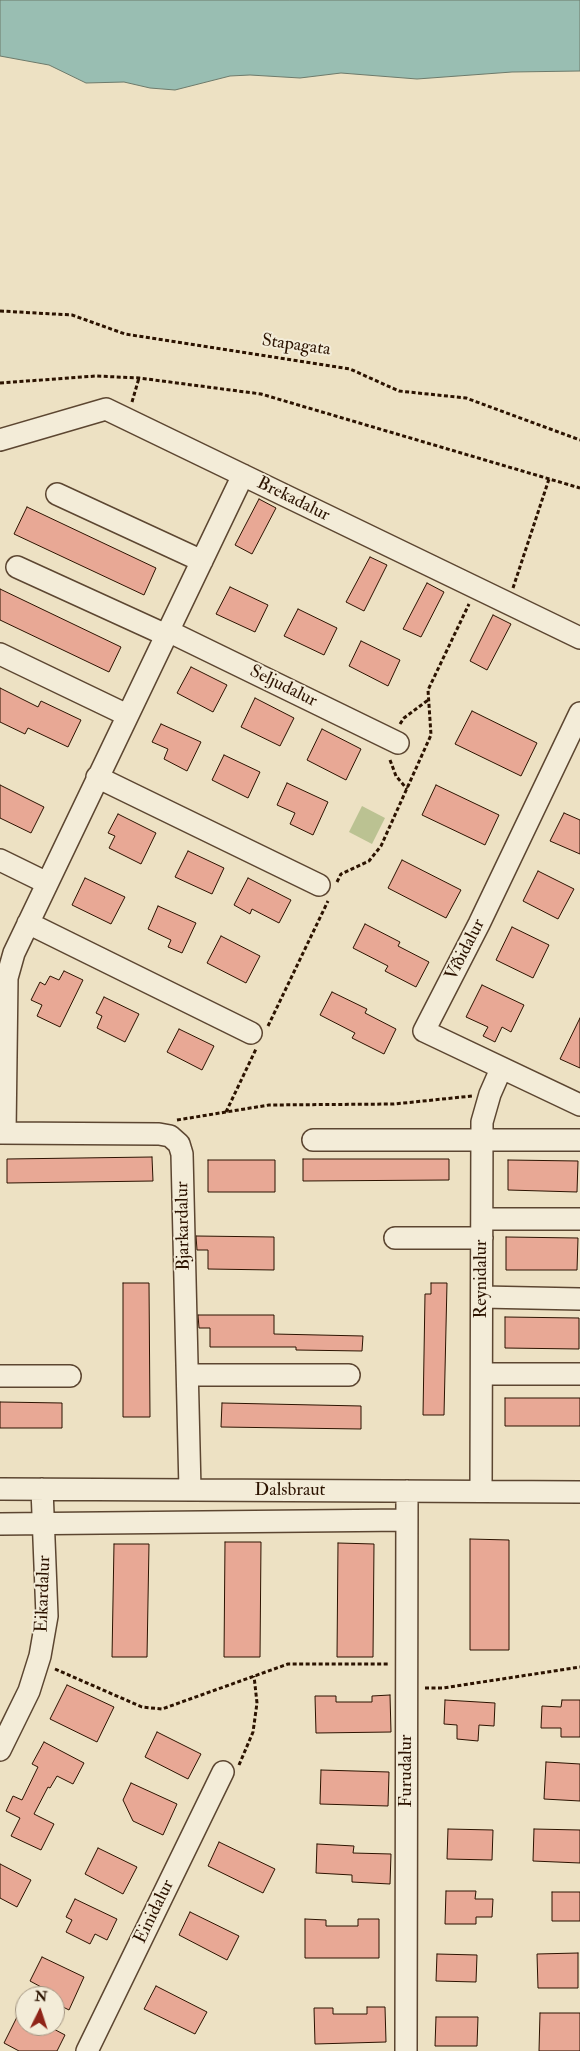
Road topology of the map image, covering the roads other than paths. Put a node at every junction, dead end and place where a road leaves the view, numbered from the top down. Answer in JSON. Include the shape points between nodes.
{"nodes":[{"id":1,"x":0,"y":440,"type":"edge"},
{"id":2,"x":243,"y":475,"type":"junction"},
{"id":3,"x":57,"y":494,"type":"dead end"},
{"id":4,"x":202,"y":561,"type":"junction"},
{"id":5,"x":18,"y":567,"type":"dead end"},
{"id":6,"x":167,"y":633,"type":"junction"},
{"id":7,"x":580,"y":638,"type":"edge"},
{"id":8,"x":0,"y":654,"type":"edge"},
{"id":9,"x":580,"y":713,"type":"edge"},
{"id":10,"x":127,"y":715,"type":"junction"},
{"id":11,"x":398,"y":743,"type":"dead end"},
{"id":12,"x":97,"y":777,"type":"junction"},
{"id":13,"x":0,"y":860,"type":"edge"},
{"id":14,"x":47,"y":883,"type":"junction"},
{"id":15,"x":327,"y":892,"type":"road end"},
{"id":16,"x":28,"y":923,"type":"junction"},
{"id":17,"x":7,"y":949,"type":"edge"},
{"id":18,"x":3,"y":1022,"type":"edge"},
{"id":19,"x":258,"y":1036,"type":"road end"},
{"id":20,"x":501,"y":1069,"type":"junction"},
{"id":21,"x":580,"y":1105,"type":"edge"},
{"id":22,"x":2,"y":1133,"type":"edge"},
{"id":23,"x":313,"y":1140,"type":"dead end"},
{"id":24,"x":482,"y":1140,"type":"junction"},
{"id":25,"x":580,"y":1140,"type":"edge"},
{"id":26,"x":580,"y":1220,"type":"edge"},
{"id":27,"x":482,"y":1228,"type":"junction"},
{"id":28,"x":394,"y":1238,"type":"dead end"},
{"id":29,"x":482,"y":1298,"type":"junction"},
{"id":30,"x":580,"y":1299,"type":"edge"},
{"id":31,"x":482,"y":1374,"type":"junction"},
{"id":32,"x":580,"y":1374,"type":"edge"},
{"id":33,"x":188,"y":1375,"type":"junction"},
{"id":34,"x":349,"y":1375,"type":"dead end"},
{"id":35,"x":0,"y":1376,"type":"edge"},
{"id":36,"x":70,"y":1376,"type":"dead end"},
{"id":37,"x":0,"y":1489,"type":"edge"},
{"id":38,"x":42,"y":1489,"type":"junction"},
{"id":39,"x":190,"y":1490,"type":"junction"},
{"id":40,"x":277,"y":1490,"type":"junction"},
{"id":41,"x":407,"y":1491,"type":"junction"},
{"id":42,"x":481,"y":1492,"type":"junction"},
{"id":43,"x":580,"y":1492,"type":"edge"},
{"id":44,"x":407,"y":1520,"type":"junction"},
{"id":45,"x":277,"y":1522,"type":"junction"},
{"id":46,"x":0,"y":1524,"type":"edge"},
{"id":47,"x":44,"y":1524,"type":"junction"},
{"id":48,"x":0,"y":1750,"type":"edge"},
{"id":49,"x":223,"y":1772,"type":"road end"},
{"id":50,"x":87,"y":2051,"type":"edge"},
{"id":51,"x":406,"y":2051,"type":"edge"}],
"edges":[{"from":1,"to":2,"type":"street","name":"Brekadalur","via":[[106,409]]},
{"from":2,"to":4,"type":"street"},
{"from":2,"to":7,"type":"street","name":"Brekadalur"},
{"from":3,"to":4,"type":"street"},
{"from":4,"to":6,"type":"street"},
{"from":5,"to":6,"type":"street","name":"Seljudalur"},
{"from":6,"to":10,"type":"street"},
{"from":6,"to":11,"type":"street","name":"Seljudalur"},
{"from":8,"to":10,"type":"street"},
{"from":9,"to":20,"type":"street","name":"Víðidalur","via":[[480,924],[424,1032]]},
{"from":10,"to":12,"type":"street"},
{"from":12,"to":14,"type":"street"},
{"from":12,"to":15,"type":"street"},
{"from":13,"to":14,"type":"street"},
{"from":14,"to":16,"type":"street"},
{"from":16,"to":17,"type":"street"},
{"from":16,"to":19,"type":"street"},
{"from":17,"to":18,"type":"street"},
{"from":18,"to":22,"type":"street"},
{"from":20,"to":21,"type":"street","name":"Víðidalur"},
{"from":20,"to":24,"type":"street","name":"Reynidalur","via":[[482,1122]]},
{"from":22,"to":33,"type":"street","name":"Bjarkardalur","via":[[159,1134],[175,1140],[182,1154]]},
{"from":23,"to":24,"type":"street"},
{"from":24,"to":25,"type":"street"},
{"from":24,"to":27,"type":"street","name":"Reynidalur"},
{"from":26,"to":27,"type":"street"},
{"from":27,"to":28,"type":"street"},
{"from":27,"to":29,"type":"street","name":"Reynidalur"},
{"from":29,"to":30,"type":"street"},
{"from":29,"to":31,"type":"street","name":"Reynidalur"},
{"from":31,"to":32,"type":"street"},
{"from":31,"to":42,"type":"street","name":"Reynidalur"},
{"from":33,"to":34,"type":"street"},
{"from":33,"to":39,"type":"street","name":"Bjarkardalur"},
{"from":35,"to":36,"type":"street"},
{"from":37,"to":38,"type":"street","name":"Dalsbraut"},
{"from":38,"to":39,"type":"street","name":"Dalsbraut"},
{"from":38,"to":47,"type":"street","name":"Eikardalur"},
{"from":39,"to":40,"type":"street","name":"Dalsbraut"},
{"from":40,"to":41,"type":"street","name":"Dalsbraut"},
{"from":40,"to":45,"type":"street"},
{"from":41,"to":42,"type":"street","name":"Dalsbraut"},
{"from":41,"to":44,"type":"street","name":"Furudalur"},
{"from":42,"to":43,"type":"street","name":"Dalsbraut"},
{"from":44,"to":45,"type":"street"},
{"from":44,"to":51,"type":"street","name":"Furudalur"},
{"from":45,"to":47,"type":"street"},
{"from":46,"to":47,"type":"street"},
{"from":47,"to":48,"type":"street","name":"Eikardalur","via":[[47,1616],[29,1691]]},
{"from":49,"to":50,"type":"street","name":"Einidalur"}]}
